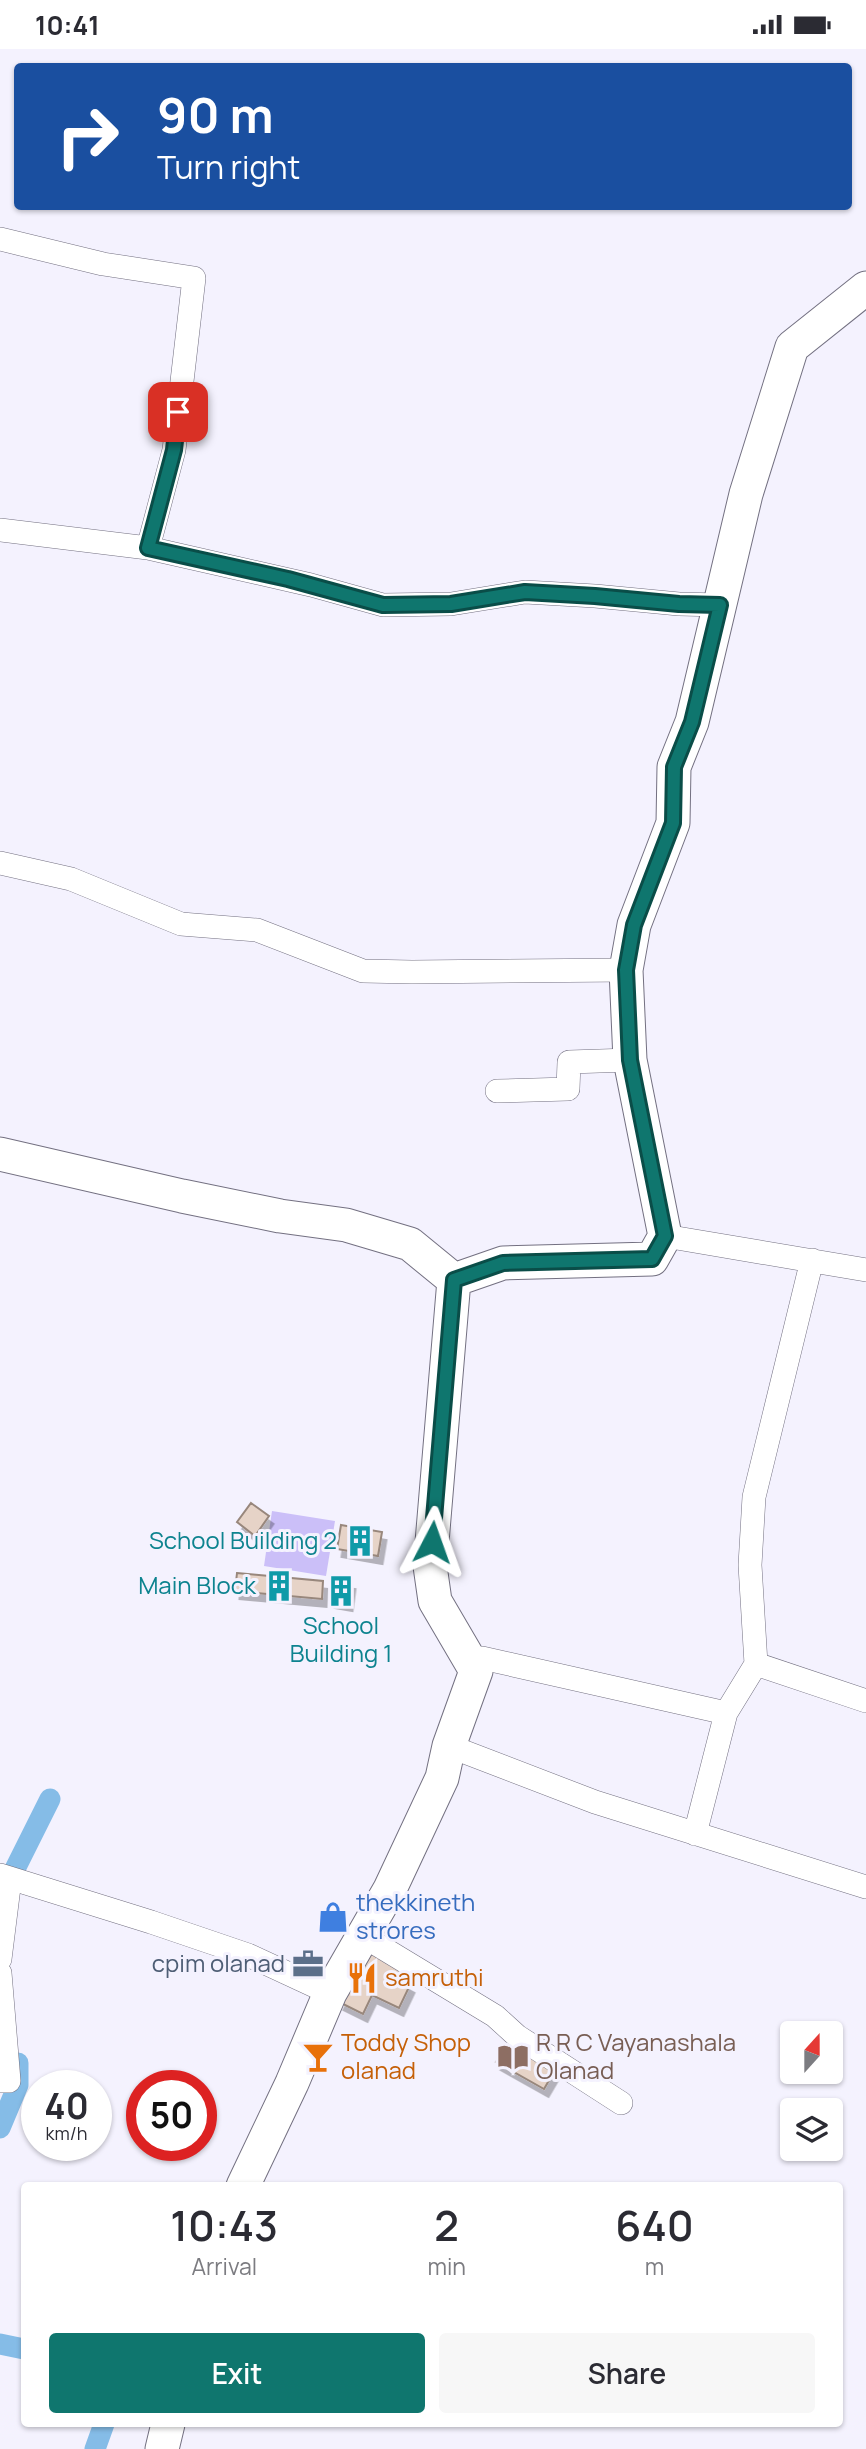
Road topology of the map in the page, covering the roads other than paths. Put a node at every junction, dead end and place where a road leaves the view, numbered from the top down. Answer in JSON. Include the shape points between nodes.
{"nodes":[{"id":1,"x":0,"y":239,"type":"edge"},
{"id":2,"x":866,"y":288,"type":"edge"},
{"id":3,"x":0,"y":530,"type":"edge"},
{"id":4,"x":148,"y":548,"type":"junction"},
{"id":5,"x":720,"y":605,"type":"junction"},
{"id":6,"x":0,"y":863,"type":"edge"},
{"id":7,"x":626,"y":970,"type":"junction"},
{"id":8,"x":630,"y":1060,"type":"junction"},
{"id":9,"x":496,"y":1091,"type":"dead end"},
{"id":10,"x":0,"y":1154,"type":"edge"},
{"id":11,"x":665,"y":1236,"type":"junction"},
{"id":12,"x":812,"y":1260,"type":"junction"},
{"id":13,"x":866,"y":1270,"type":"edge"},
{"id":14,"x":454,"y":1280,"type":"junction"},
{"id":15,"x":756,"y":1664,"type":"junction"},
{"id":16,"x":476,"y":1671,"type":"junction"},
{"id":17,"x":866,"y":1701,"type":"edge"},
{"id":18,"x":726,"y":1713,"type":"junction"},
{"id":19,"x":449,"y":1746,"type":"junction"},
{"id":20,"x":695,"y":1834,"type":"junction"},
{"id":21,"x":5,"y":1877,"type":"edge"},
{"id":22,"x":866,"y":1887,"type":"edge"},
{"id":23,"x":363,"y":1936,"type":"junction"},
{"id":24,"x":0,"y":1959,"type":"edge"},
{"id":25,"x":0,"y":1973,"type":"edge"},
{"id":26,"x":330,"y":1993,"type":"junction"},
{"id":27,"x":0,"y":2081,"type":"edge"},
{"id":28,"x":621,"y":2103,"type":"dead end"},
{"id":29,"x":245,"y":2182,"type":"edge"},
{"id":30,"x":167,"y":2427,"type":"edge"},
{"id":31,"x":162,"y":2449,"type":"edge"}],
"edges":[{"from":1,"to":4,"type":"street","via":[[103,264],[194,278],[174,450]]},
{"from":2,"to":5,"type":"main road","via":[[792,347],[746,494]]},
{"from":3,"to":4,"type":"street"},
{"from":4,"to":5,"type":"street","via":[[383,605],[451,604],[525,592]]},
{"from":5,"to":7,"type":"main road","via":[[692,722],[674,767],[673,823],[634,925]]},
{"from":6,"to":7,"type":"street","via":[[71,879],[181,924],[257,930],[363,971]]},
{"from":7,"to":8,"type":"main road"},
{"from":8,"to":9,"type":"street","via":[[569,1062],[568,1089]]},
{"from":8,"to":11,"type":"main road"},
{"from":10,"to":14,"type":"main road","via":[[182,1196],[346,1225],[410,1244]]},
{"from":11,"to":12,"type":"street"},
{"from":11,"to":14,"type":"main road","via":[[652,1259],[503,1263]]},
{"from":12,"to":13,"type":"street"},
{"from":12,"to":15,"type":"street","via":[[754,1497],[750,1565]]},
{"from":14,"to":16,"type":"main road","via":[[430,1566],[435,1601]]},
{"from":15,"to":17,"type":"street"},
{"from":15,"to":18,"type":"street"},
{"from":16,"to":18,"type":"street","via":[[482,1658]]},
{"from":16,"to":19,"type":"main road"},
{"from":18,"to":20,"type":"street"},
{"from":19,"to":20,"type":"street","via":[[594,1802]]},
{"from":19,"to":23,"type":"main road","via":[[442,1778]]},
{"from":20,"to":22,"type":"street"},
{"from":21,"to":24,"type":"street"},
{"from":21,"to":26,"type":"street","via":[[248,1955]]},
{"from":23,"to":26,"type":"main road"},
{"from":23,"to":28,"type":"street","via":[[495,2016],[517,2036]]},
{"from":25,"to":27,"type":"street","via":[[9,2081]]},
{"from":26,"to":29,"type":"main road"},
{"from":30,"to":31,"type":"main road"}]}
